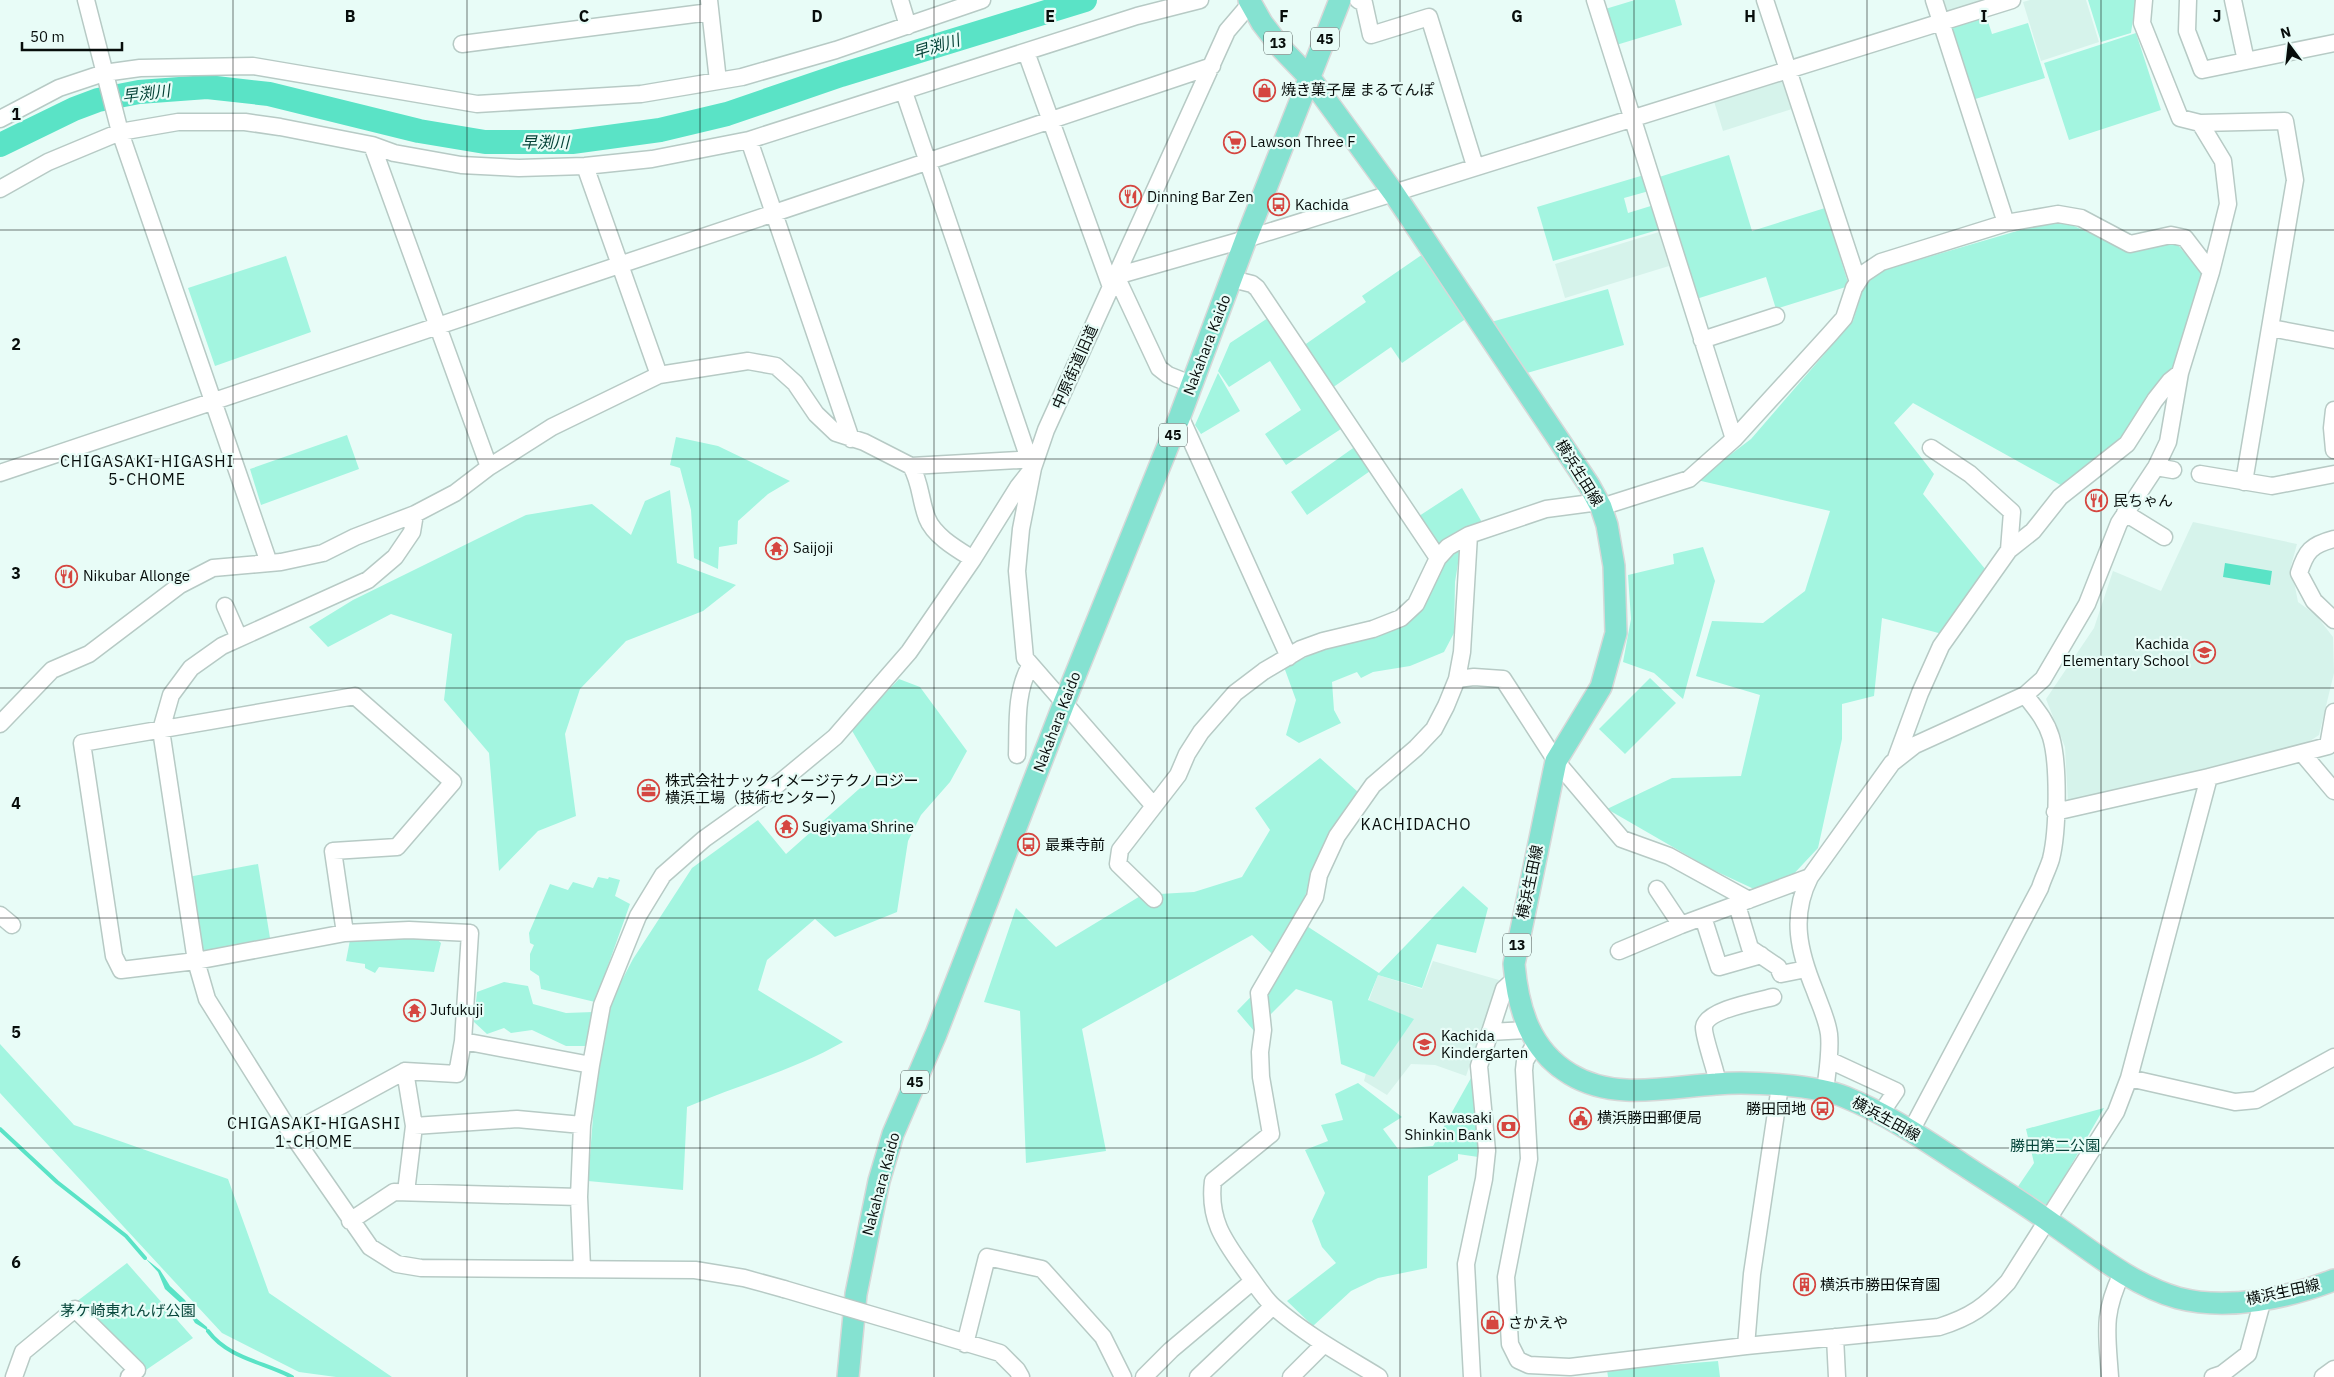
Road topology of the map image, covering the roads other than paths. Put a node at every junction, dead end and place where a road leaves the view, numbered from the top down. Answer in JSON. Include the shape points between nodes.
{"nodes":[{"id":1,"x":86,"y":0,"type":"edge"},
{"id":2,"x":900,"y":0,"type":"edge"},
{"id":3,"x":982,"y":0,"type":"edge"},
{"id":4,"x":1200,"y":0,"type":"edge"},
{"id":5,"x":1340,"y":0,"type":"edge"},
{"id":6,"x":1358,"y":0,"type":"edge"},
{"id":7,"x":1595,"y":0,"type":"edge"},
{"id":8,"x":1765,"y":0,"type":"edge"},
{"id":9,"x":1934,"y":0,"type":"edge"},
{"id":10,"x":2012,"y":0,"type":"edge"},
{"id":11,"x":2144,"y":0,"type":"edge"},
{"id":12,"x":2188,"y":0,"type":"edge"},
{"id":13,"x":2233,"y":0,"type":"edge"},
{"id":14,"x":1249,"y":2,"type":"edge"},
{"id":15,"x":709,"y":6,"type":"edge"},
{"id":16,"x":1941,"y":22,"type":"junction"},
{"id":17,"x":908,"y":26,"type":"junction"},
{"id":18,"x":2334,"y":43,"type":"edge"},
{"id":19,"x":462,"y":44,"type":"dead end"},
{"id":20,"x":1026,"y":52,"type":"junction"},
{"id":21,"x":2246,"y":61,"type":"junction"},
{"id":22,"x":1212,"y":66,"type":"junction"},
{"id":23,"x":1787,"y":70,"type":"junction"},
{"id":24,"x":105,"y":76,"type":"junction"},
{"id":25,"x":1310,"y":78,"type":"junction"},
{"id":26,"x":718,"y":81,"type":"junction"},
{"id":27,"x":904,"y":92,"type":"junction"},
{"id":28,"x":1633,"y":118,"type":"junction"},
{"id":29,"x":0,"y":119,"type":"edge"},
{"id":30,"x":1052,"y":120,"type":"junction"},
{"id":31,"x":2200,"y":123,"type":"junction"},
{"id":32,"x":119,"y":130,"type":"junction"},
{"id":33,"x":749,"y":140,"type":"junction"},
{"id":34,"x":372,"y":145,"type":"junction"},
{"id":35,"x":927,"y":162,"type":"junction"},
{"id":36,"x":585,"y":166,"type":"junction"},
{"id":37,"x":1475,"y":166,"type":"junction"},
{"id":38,"x":0,"y":189,"type":"edge"},
{"id":39,"x":1393,"y":192,"type":"junction"},
{"id":40,"x":773,"y":213,"type":"junction"},
{"id":41,"x":2006,"y":223,"type":"junction"},
{"id":42,"x":1246,"y":239,"type":"junction"},
{"id":43,"x":621,"y":264,"type":"junction"},
{"id":44,"x":2211,"y":272,"type":"junction"},
{"id":45,"x":1232,"y":279,"type":"junction"},
{"id":46,"x":1113,"y":282,"type":"junction"},
{"id":47,"x":1858,"y":282,"type":"junction"},
{"id":48,"x":1776,"y":316,"type":"dead end"},
{"id":49,"x":436,"y":326,"type":"junction"},
{"id":50,"x":2271,"y":328,"type":"junction"},
{"id":51,"x":1702,"y":340,"type":"junction"},
{"id":52,"x":2334,"y":340,"type":"edge"},
{"id":53,"x":2180,"y":373,"type":"junction"},
{"id":54,"x":659,"y":375,"type":"junction"},
{"id":55,"x":1191,"y":384,"type":"junction"},
{"id":56,"x":214,"y":401,"type":"junction"},
{"id":57,"x":2334,"y":410,"type":"edge"},
{"id":58,"x":1180,"y":416,"type":"junction"},
{"id":59,"x":2333,"y":428,"type":"edge"},
{"id":60,"x":851,"y":439,"type":"junction"},
{"id":61,"x":1734,"y":439,"type":"junction"},
{"id":62,"x":1931,"y":448,"type":"dead end"},
{"id":63,"x":2334,"y":450,"type":"edge"},
{"id":64,"x":1033,"y":462,"type":"junction"},
{"id":65,"x":911,"y":466,"type":"junction"},
{"id":66,"x":2156,"y":467,"type":"junction"},
{"id":67,"x":489,"y":468,"type":"junction"},
{"id":68,"x":2173,"y":470,"type":"dead end"},
{"id":69,"x":0,"y":473,"type":"edge"},
{"id":70,"x":2200,"y":474,"type":"dead end"},
{"id":71,"x":2334,"y":474,"type":"edge"},
{"id":72,"x":2244,"y":482,"type":"junction"},
{"id":73,"x":1600,"y":504,"type":"junction"},
{"id":74,"x":2125,"y":513,"type":"junction"},
{"id":75,"x":415,"y":514,"type":"junction"},
{"id":76,"x":1469,"y":535,"type":"junction"},
{"id":77,"x":2164,"y":537,"type":"dead end"},
{"id":78,"x":2334,"y":540,"type":"edge"},
{"id":79,"x":2009,"y":550,"type":"junction"},
{"id":80,"x":1438,"y":558,"type":"junction"},
{"id":81,"x":973,"y":559,"type":"junction"},
{"id":82,"x":269,"y":563,"type":"junction"},
{"id":83,"x":225,"y":606,"type":"dead end"},
{"id":84,"x":2334,"y":620,"type":"edge"},
{"id":85,"x":239,"y":638,"type":"junction"},
{"id":86,"x":1289,"y":657,"type":"junction"},
{"id":87,"x":1030,"y":666,"type":"junction"},
{"id":88,"x":1457,"y":679,"type":"junction"},
{"id":89,"x":2024,"y":694,"type":"junction"},
{"id":90,"x":1064,"y":703,"type":"junction"},
{"id":91,"x":2334,"y":712,"type":"edge"},
{"id":92,"x":0,"y":724,"type":"edge"},
{"id":93,"x":161,"y":730,"type":"junction"},
{"id":94,"x":2302,"y":753,"type":"junction"},
{"id":95,"x":1017,"y":755,"type":"dead end"},
{"id":96,"x":1556,"y":761,"type":"junction"},
{"id":97,"x":1895,"y":761,"type":"junction"},
{"id":98,"x":2209,"y":777,"type":"junction"},
{"id":99,"x":2334,"y":791,"type":"edge"},
{"id":100,"x":1154,"y":806,"type":"junction"},
{"id":101,"x":2055,"y":812,"type":"junction"},
{"id":102,"x":1810,"y":877,"type":"junction"},
{"id":103,"x":1657,"y":889,"type":"dead end"},
{"id":104,"x":1154,"y":899,"type":"dead end"},
{"id":105,"x":1743,"y":902,"type":"junction"},
{"id":106,"x":1703,"y":917,"type":"junction"},
{"id":107,"x":1681,"y":925,"type":"junction"},
{"id":108,"x":345,"y":933,"type":"junction"},
{"id":109,"x":1619,"y":951,"type":"dead end"},
{"id":110,"x":1761,"y":955,"type":"junction"},
{"id":111,"x":196,"y":961,"type":"junction"},
{"id":112,"x":1806,"y":969,"type":"junction"},
{"id":113,"x":1515,"y":979,"type":"junction"},
{"id":114,"x":1773,"y":996,"type":"dead end"},
{"id":115,"x":1490,"y":1032,"type":"junction"},
{"id":116,"x":1532,"y":1036,"type":"junction"},
{"id":117,"x":463,"y":1041,"type":"junction"},
{"id":118,"x":2334,"y":1057,"type":"edge"},
{"id":119,"x":1829,"y":1060,"type":"junction"},
{"id":120,"x":591,"y":1064,"type":"junction"},
{"id":121,"x":405,"y":1071,"type":"junction"},
{"id":122,"x":2129,"y":1078,"type":"junction"},
{"id":123,"x":1718,"y":1084,"type":"junction"},
{"id":124,"x":1780,"y":1086,"type":"junction"},
{"id":125,"x":1825,"y":1091,"type":"junction"},
{"id":126,"x":1881,"y":1113,"type":"junction"},
{"id":127,"x":582,"y":1125,"type":"junction"},
{"id":128,"x":414,"y":1126,"type":"junction"},
{"id":129,"x":1911,"y":1131,"type":"junction"},
{"id":130,"x":291,"y":1133,"type":"junction"},
{"id":131,"x":406,"y":1192,"type":"junction"},
{"id":132,"x":579,"y":1197,"type":"junction"},
{"id":133,"x":2047,"y":1220,"type":"junction"},
{"id":134,"x":350,"y":1221,"type":"junction"},
{"id":135,"x":582,"y":1268,"type":"junction"},
{"id":136,"x":2122,"y":1273,"type":"junction"},
{"id":137,"x":1253,"y":1280,"type":"junction"},
{"id":138,"x":2334,"y":1280,"type":"edge"},
{"id":139,"x":2263,"y":1299,"type":"junction"},
{"id":140,"x":1273,"y":1306,"type":"junction"},
{"id":141,"x":1835,"y":1337,"type":"junction"},
{"id":142,"x":965,"y":1344,"type":"junction"},
{"id":143,"x":1324,"y":1344,"type":"junction"},
{"id":144,"x":1746,"y":1346,"type":"junction"},
{"id":145,"x":2334,"y":1369,"type":"edge"},
{"id":146,"x":14,"y":1377,"type":"edge"},
{"id":147,"x":129,"y":1377,"type":"edge"},
{"id":148,"x":848,"y":1377,"type":"edge"},
{"id":149,"x":1021,"y":1377,"type":"edge"},
{"id":150,"x":1123,"y":1377,"type":"edge"},
{"id":151,"x":1144,"y":1377,"type":"edge"},
{"id":152,"x":1198,"y":1377,"type":"edge"},
{"id":153,"x":1292,"y":1377,"type":"edge"},
{"id":154,"x":1379,"y":1377,"type":"edge"},
{"id":155,"x":1472,"y":1377,"type":"edge"},
{"id":156,"x":1837,"y":1377,"type":"edge"},
{"id":157,"x":2110,"y":1377,"type":"edge"},
{"id":158,"x":2213,"y":1377,"type":"edge"},
{"id":159,"x":2323,"y":1377,"type":"edge"}],
"edges":[{"from":1,"to":24,"type":"street"},
{"from":2,"to":17,"type":"street"},
{"from":3,"to":17,"type":"street"},
{"from":4,"to":20,"type":"street","via":[[1137,16]]},
{"from":5,"to":25,"type":"main road","number":"45"},
{"from":6,"to":37,"type":"street","via":[[1364,3],[1371,35],[1429,17]]},
{"from":7,"to":28,"type":"street"},
{"from":8,"to":23,"type":"street"},
{"from":9,"to":16,"type":"street"},
{"from":10,"to":16,"type":"street"},
{"from":11,"to":31,"type":"street","via":[[2142,23],[2180,118]]},
{"from":12,"to":21,"type":"street","via":[[2187,31],[2202,70]]},
{"from":13,"to":21,"type":"street"},
{"from":14,"to":22,"type":"street","name":"中原街道旧道","via":[[1226,30]]},
{"from":14,"to":25,"type":"main road","name":"横浜生田線","number":"13","via":[[1282,49]]},
{"from":15,"to":19,"type":"street"},
{"from":15,"to":26,"type":"street"},
{"from":16,"to":23,"type":"street"},
{"from":16,"to":41,"type":"street"},
{"from":17,"to":26,"type":"street","via":[[827,53]]},
{"from":18,"to":21,"type":"street"},
{"from":20,"to":27,"type":"street"},
{"from":20,"to":30,"type":"street"},
{"from":22,"to":30,"type":"street"},
{"from":22,"to":46,"type":"street","name":"中原街道旧道"},
{"from":23,"to":28,"type":"street"},
{"from":23,"to":47,"type":"street"},
{"from":24,"to":26,"type":"street","via":[[140,68],[253,66],[477,104],[641,94]]},
{"from":24,"to":29,"type":"street","via":[[59,88]]},
{"from":24,"to":32,"type":"street"},
{"from":25,"to":39,"type":"main road","name":"横浜生田線","number":"13"},
{"from":25,"to":42,"type":"main road","name":"Nakahara Kaido","number":"45"},
{"from":27,"to":33,"type":"street"},
{"from":27,"to":35,"type":"street"},
{"from":28,"to":37,"type":"street"},
{"from":28,"to":51,"type":"street"},
{"from":30,"to":35,"type":"street"},
{"from":30,"to":46,"type":"street"},
{"from":31,"to":44,"type":"street","via":[[2223,161],[2228,204]]},
{"from":31,"to":50,"type":"street","via":[[2285,121],[2295,180]]},
{"from":32,"to":34,"type":"street","via":[[178,122],[245,122]]},
{"from":32,"to":38,"type":"street","via":[[48,162]]},
{"from":32,"to":56,"type":"street"},
{"from":33,"to":36,"type":"street","via":[[652,159]]},
{"from":33,"to":40,"type":"street"},
{"from":34,"to":36,"type":"street","via":[[394,153],[460,165],[520,168]]},
{"from":34,"to":49,"type":"street"},
{"from":35,"to":40,"type":"street"},
{"from":35,"to":64,"type":"street"},
{"from":36,"to":43,"type":"street"},
{"from":37,"to":39,"type":"street"},
{"from":39,"to":42,"type":"street"},
{"from":39,"to":73,"type":"main road","name":"横浜生田線","number":"13"},
{"from":40,"to":43,"type":"street"},
{"from":40,"to":60,"type":"street"},
{"from":41,"to":44,"type":"street","via":[[2058,214],[2081,218],[2130,244],[2171,236],[2185,238]]},
{"from":41,"to":47,"type":"street","via":[[1881,262],[1863,274]]},
{"from":42,"to":45,"type":"main road","name":"Nakahara Kaido","number":"45"},
{"from":42,"to":46,"type":"street"},
{"from":43,"to":49,"type":"street"},
{"from":43,"to":54,"type":"street"},
{"from":44,"to":53,"type":"street"},
{"from":45,"to":55,"type":"main road","name":"Nakahara Kaido","number":"45"},
{"from":45,"to":80,"type":"street","via":[[1257,288]]},
{"from":46,"to":55,"type":"street","via":[[1160,368],[1168,375]]},
{"from":46,"to":64,"type":"street","name":"中原街道旧道"},
{"from":47,"to":61,"type":"street","via":[[1844,318]]},
{"from":48,"to":51,"type":"street"},
{"from":49,"to":56,"type":"street"},
{"from":49,"to":67,"type":"street"},
{"from":50,"to":52,"type":"street"},
{"from":50,"to":72,"type":"street"},
{"from":51,"to":61,"type":"street"},
{"from":53,"to":66,"type":"street","via":[[2168,442]]},
{"from":53,"to":79,"type":"street","via":[[2155,400],[2127,444],[2060,497],[2033,531]]},
{"from":54,"to":60,"type":"street","via":[[748,361],[776,366],[795,383],[816,414],[836,433]]},
{"from":54,"to":67,"type":"street","via":[[552,427]]},
{"from":55,"to":58,"type":"main road","name":"Nakahara Kaido","number":"45"},
{"from":56,"to":69,"type":"street"},
{"from":56,"to":82,"type":"street"},
{"from":57,"to":59,"type":"street"},
{"from":58,"to":86,"type":"street"},
{"from":58,"to":90,"type":"main road","name":"Nakahara Kaido","number":"45"},
{"from":59,"to":63,"type":"street"},
{"from":60,"to":65,"type":"street","via":[[864,442]]},
{"from":61,"to":73,"type":"street","via":[[1689,479]]},
{"from":62,"to":79,"type":"street","via":[[1970,474],[2012,512]]},
{"from":64,"to":65,"type":"street"},
{"from":64,"to":81,"type":"street"},
{"from":64,"to":87,"type":"street","name":"中原街道旧道","via":[[1017,572],[1023,652]]},
{"from":65,"to":81,"type":"street","via":[[921,487],[927,519],[946,541]]},
{"from":66,"to":68,"type":"street"},
{"from":66,"to":74,"type":"street"},
{"from":67,"to":75,"type":"street","via":[[455,493]]},
{"from":70,"to":72,"type":"street"},
{"from":71,"to":72,"type":"street","via":[[2272,486]]},
{"from":73,"to":76,"type":"street","via":[[1546,509]]},
{"from":73,"to":96,"type":"main road","name":"横浜生田線","number":"13","via":[[1614,566],[1616,633],[1601,687]]},
{"from":74,"to":77,"type":"street"},
{"from":74,"to":89,"type":"street","via":[[2087,604],[2043,679]]},
{"from":75,"to":82,"type":"street","via":[[322,553]]},
{"from":75,"to":85,"type":"street","via":[[412,532],[395,557],[368,580]]},
{"from":76,"to":80,"type":"street","via":[[1448,547]]},
{"from":76,"to":88,"type":"street","via":[[1464,627]]},
{"from":78,"to":84,"type":"street","via":[[2318,543],[2310,550],[2299,573],[2314,601]]},
{"from":79,"to":97,"type":"street","via":[[1942,646],[1920,693]]},
{"from":80,"to":86,"type":"street","via":[[1416,604],[1401,618],[1300,649]]},
{"from":81,"to":120,"type":"street","via":[[909,652],[835,737],[760,799],[704,838],[663,875],[638,916],[602,1006]]},
{"from":82,"to":92,"type":"street","via":[[213,568],[180,585],[89,654],[52,670]]},
{"from":83,"to":85,"type":"street"},
{"from":85,"to":93,"type":"street","via":[[191,668],[172,695]]},
{"from":86,"to":100,"type":"street","via":[[1235,693],[1201,732],[1178,775]]},
{"from":87,"to":90,"type":"street"},
{"from":87,"to":95,"type":"street","via":[[1019,694]]},
{"from":88,"to":96,"type":"street","via":[[1503,679]]},
{"from":88,"to":137,"type":"street","via":[[1434,729],[1373,785],[1337,836],[1319,875],[1315,897],[1259,993],[1261,1077],[1271,1134],[1213,1181],[1211,1199],[1215,1220],[1224,1240]]},
{"from":89,"to":97,"type":"street","via":[[1915,745]]},
{"from":89,"to":101,"type":"street","via":[[2051,736],[2056,761]]},
{"from":90,"to":100,"type":"street"},
{"from":90,"to":148,"type":"main road","name":"Nakahara Kaido","number":"45","via":[[936,1034],[893,1134],[879,1181],[856,1294]]},
{"from":91,"to":94,"type":"street","via":[[2328,746]]},
{"from":93,"to":108,"type":"street","via":[[355,696],[453,782],[397,847],[333,851]]},
{"from":93,"to":111,"type":"street"},
{"from":93,"to":111,"type":"street","via":[[82,742],[114,956],[121,970]]},
{"from":94,"to":98,"type":"street"},
{"from":94,"to":99,"type":"street"},
{"from":96,"to":105,"type":"street","via":[[1622,839],[1669,856]]},
{"from":96,"to":113,"type":"main road","name":"横浜生田線","number":"13","via":[[1516,949]]},
{"from":97,"to":102,"type":"street"},
{"from":98,"to":101,"type":"street"},
{"from":98,"to":122,"type":"street"},
{"from":100,"to":104,"type":"street","via":[[1120,850],[1118,864]]},
{"from":101,"to":129,"type":"street","via":[[2051,858],[2040,888]]},
{"from":102,"to":105,"type":"street"},
{"from":102,"to":112,"type":"street","via":[[1802,893],[1797,917],[1798,942]]},
{"from":103,"to":107,"type":"street"},
{"from":105,"to":106,"type":"street"},
{"from":105,"to":110,"type":"street","via":[[1750,948]]},
{"from":106,"to":107,"type":"street"},
{"from":106,"to":110,"type":"street","via":[[1719,967]]},
{"from":107,"to":109,"type":"street"},
{"from":108,"to":111,"type":"street"},
{"from":108,"to":117,"type":"street","via":[[409,930],[470,933]]},
{"from":110,"to":112,"type":"street","via":[[1778,967],[1781,974]]},
{"from":111,"to":130,"type":"street","via":[[207,999]]},
{"from":112,"to":119,"type":"street","via":[[1824,1014],[1829,1035]]},
{"from":113,"to":115,"type":"street","via":[[1504,989]]},
{"from":113,"to":116,"type":"main road","name":"横浜生田線","number":"13","via":[[1522,1012]]},
{"from":114,"to":123,"type":"street","via":[[1708,1018],[1704,1027]]},
{"from":115,"to":116,"type":"street"},
{"from":115,"to":155,"type":"street","via":[[1479,1066],[1487,1151],[1466,1264]]},
{"from":116,"to":123,"type":"main road","name":"横浜生田線","number":"13","via":[[1550,1060],[1596,1087],[1626,1091]]},
{"from":116,"to":144,"type":"street","via":[[1524,1070],[1529,1159],[1506,1277],[1510,1344],[1514,1355],[1529,1365],[1570,1367]]},
{"from":117,"to":120,"type":"street"},
{"from":117,"to":121,"type":"street","via":[[457,1074]]},
{"from":118,"to":122,"type":"street","via":[[2256,1100],[2235,1102]]},
{"from":119,"to":125,"type":"street"},
{"from":119,"to":126,"type":"street","via":[[1896,1091]]},
{"from":120,"to":127,"type":"street"},
{"from":121,"to":128,"type":"street"},
{"from":121,"to":130,"type":"street"},
{"from":122,"to":133,"type":"street","via":[[2116,1112]]},
{"from":123,"to":124,"type":"main road","name":"横浜生田線","number":"13","via":[[1749,1082]]},
{"from":124,"to":125,"type":"main road","name":"横浜生田線","number":"13"},
{"from":124,"to":144,"type":"street","via":[[1752,1274]]},
{"from":125,"to":126,"type":"main road","name":"横浜生田線","number":"13"},
{"from":126,"to":129,"type":"main road","name":"横浜生田線","number":"13"},
{"from":127,"to":128,"type":"street","via":[[517,1119]]},
{"from":127,"to":132,"type":"street"},
{"from":128,"to":131,"type":"street"},
{"from":129,"to":133,"type":"main road","name":"横浜生田線","number":"13"},
{"from":130,"to":134,"type":"street"},
{"from":131,"to":132,"type":"street"},
{"from":131,"to":134,"type":"street","via":[[394,1192]]},
{"from":132,"to":135,"type":"street"},
{"from":133,"to":136,"type":"main road","name":"横浜生田線","number":"13"},
{"from":133,"to":141,"type":"street","via":[[2008,1282],[1988,1304],[1964,1320],[1939,1327]]},
{"from":134,"to":135,"type":"street","via":[[370,1247],[398,1264],[421,1268]]},
{"from":135,"to":142,"type":"street","bridge":true,"via":[[695,1270],[744,1278]]},
{"from":136,"to":139,"type":"main road","name":"横浜生田線","number":"13","via":[[2159,1291],[2186,1299],[2226,1303]]},
{"from":136,"to":157,"type":"street","via":[[2106,1320]]},
{"from":137,"to":140,"type":"street"},
{"from":137,"to":151,"type":"street"},
{"from":138,"to":139,"type":"main road","name":"横浜生田線","number":"13"},
{"from":139,"to":158,"type":"street","via":[[2248,1354]]},
{"from":140,"to":143,"type":"street"},
{"from":140,"to":152,"type":"street"},
{"from":141,"to":144,"type":"street"},
{"from":141,"to":156,"type":"street"},
{"from":142,"to":149,"type":"street","via":[[1000,1354]]},
{"from":142,"to":150,"type":"street","via":[[988,1257],[1042,1269],[1103,1337]]},
{"from":143,"to":153,"type":"street"},
{"from":143,"to":154,"type":"street"},
{"from":145,"to":159,"type":"street"},
{"from":146,"to":147,"type":"street","via":[[23,1352],[75,1309],[137,1370]]}]}
